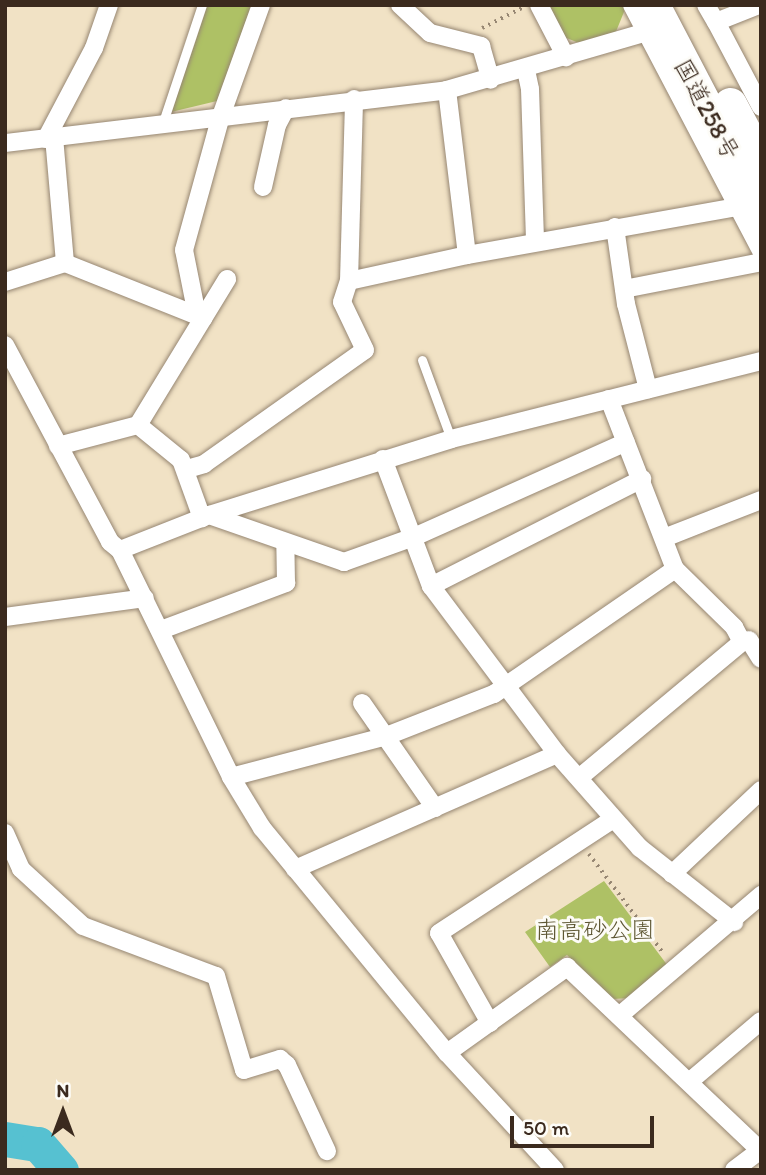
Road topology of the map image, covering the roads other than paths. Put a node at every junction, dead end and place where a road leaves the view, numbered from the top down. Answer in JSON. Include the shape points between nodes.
{"nodes":[{"id":1,"x":109,"y":5,"type":"edge"},
{"id":2,"x":202,"y":5,"type":"edge"},
{"id":3,"x":539,"y":5,"type":"edge"},
{"id":4,"x":632,"y":5,"type":"edge"},
{"id":5,"x":679,"y":5,"type":"edge"},
{"id":6,"x":706,"y":5,"type":"edge"},
{"id":7,"x":759,"y":5,"type":"edge"},
{"id":8,"x":259,"y":6,"type":"edge"},
{"id":9,"x":412,"y":8,"type":"edge"},
{"id":10,"x":650,"y":19,"type":"edge"},
{"id":11,"x":716,"y":22,"type":"junction"},
{"id":12,"x":566,"y":57,"type":"junction"},
{"id":13,"x":526,"y":71,"type":"junction"},
{"id":14,"x":492,"y":80,"type":"junction"},
{"id":15,"x":447,"y":90,"type":"junction"},
{"id":16,"x":354,"y":99,"type":"junction"},
{"id":17,"x":761,"y":107,"type":"edge"},
{"id":18,"x":286,"y":108,"type":"junction"},
{"id":19,"x":221,"y":116,"type":"junction"},
{"id":20,"x":163,"y":122,"type":"junction"},
{"id":21,"x":50,"y":138,"type":"junction"},
{"id":22,"x":5,"y":143,"type":"edge"},
{"id":23,"x":761,"y":162,"type":"edge"},
{"id":24,"x":263,"y":187,"type":"dead end"},
{"id":25,"x":748,"y":210,"type":"edge"},
{"id":26,"x":615,"y":227,"type":"junction"},
{"id":27,"x":536,"y":241,"type":"junction"},
{"id":28,"x":761,"y":251,"type":"edge"},
{"id":29,"x":467,"y":255,"type":"junction"},
{"id":30,"x":761,"y":262,"type":"edge"},
{"id":31,"x":65,"y":263,"type":"junction"},
{"id":32,"x":227,"y":279,"type":"dead end"},
{"id":33,"x":349,"y":281,"type":"junction"},
{"id":34,"x":5,"y":282,"type":"edge"},
{"id":35,"x":624,"y":289,"type":"junction"},
{"id":36,"x":200,"y":317,"type":"junction"},
{"id":37,"x":5,"y":345,"type":"edge"},
{"id":38,"x":422,"y":360,"type":"dead end"},
{"id":39,"x":761,"y":361,"type":"edge"},
{"id":40,"x":648,"y":389,"type":"junction"},
{"id":41,"x":609,"y":400,"type":"junction"},
{"id":42,"x":138,"y":425,"type":"junction"},
{"id":43,"x":451,"y":439,"type":"junction"},
{"id":44,"x":626,"y":442,"type":"junction"},
{"id":45,"x":58,"y":446,"type":"junction"},
{"id":46,"x":383,"y":459,"type":"junction"},
{"id":47,"x":187,"y":470,"type":"junction"},
{"id":48,"x":642,"y":479,"type":"junction"},
{"id":49,"x":761,"y":500,"type":"edge"},
{"id":50,"x":206,"y":516,"type":"junction"},
{"id":51,"x":414,"y":537,"type":"junction"},
{"id":52,"x":664,"y":538,"type":"junction"},
{"id":53,"x":285,"y":544,"type":"junction"},
{"id":54,"x":120,"y":550,"type":"junction"},
{"id":55,"x":675,"y":569,"type":"junction"},
{"id":56,"x":431,"y":586,"type":"junction"},
{"id":57,"x":145,"y":598,"type":"junction"},
{"id":58,"x":5,"y":617,"type":"edge"},
{"id":59,"x":161,"y":630,"type":"junction"},
{"id":60,"x":751,"y":639,"type":"edge"},
{"id":61,"x":761,"y":659,"type":"edge"},
{"id":62,"x":507,"y":687,"type":"junction"},
{"id":63,"x":362,"y":703,"type":"dead end"},
{"id":64,"x":384,"y":737,"type":"junction"},
{"id":65,"x":557,"y":754,"type":"junction"},
{"id":66,"x":231,"y":778,"type":"junction"},
{"id":67,"x":580,"y":778,"type":"junction"},
{"id":68,"x":761,"y":790,"type":"edge"},
{"id":69,"x":435,"y":808,"type":"junction"},
{"id":70,"x":613,"y":818,"type":"junction"},
{"id":71,"x":5,"y":833,"type":"edge"},
{"id":72,"x":295,"y":869,"type":"junction"},
{"id":73,"x":672,"y":874,"type":"junction"},
{"id":74,"x":761,"y":895,"type":"edge"},
{"id":75,"x":734,"y":922,"type":"junction"},
{"id":76,"x":619,"y":1016,"type":"junction"},
{"id":77,"x":761,"y":1021,"type":"edge"},
{"id":78,"x":490,"y":1023,"type":"junction"},
{"id":79,"x":447,"y":1053,"type":"junction"},
{"id":80,"x":689,"y":1082,"type":"junction"},
{"id":81,"x":761,"y":1150,"type":"edge"},
{"id":82,"x":327,"y":1151,"type":"dead end"},
{"id":83,"x":555,"y":1170,"type":"edge"},
{"id":84,"x":734,"y":1170,"type":"edge"}],
"edges":[{"from":1,"to":21,"type":"street","via":[[94,48]]},
{"from":2,"to":20,"type":"lane"},
{"from":3,"to":12,"type":"street"},
{"from":4,"to":10,"type":"street"},
{"from":5,"to":23,"type":"highway","name":"国道258号"},
{"from":6,"to":11,"type":"street"},
{"from":7,"to":11,"type":"street"},
{"from":8,"to":19,"type":"street"},
{"from":9,"to":14,"type":"street","via":[[430,33],[481,46]]},
{"from":10,"to":12,"type":"street"},
{"from":10,"to":25,"type":"highway","name":"国道258号"},
{"from":11,"to":17,"type":"street"},
{"from":12,"to":13,"type":"street"},
{"from":13,"to":14,"type":"street"},
{"from":13,"to":27,"type":"street"},
{"from":14,"to":15,"type":"street"},
{"from":15,"to":16,"type":"street"},
{"from":15,"to":29,"type":"street"},
{"from":16,"to":18,"type":"street"},
{"from":16,"to":33,"type":"street"},
{"from":18,"to":19,"type":"street"},
{"from":18,"to":24,"type":"street","via":[[277,125]]},
{"from":19,"to":20,"type":"street"},
{"from":19,"to":36,"type":"street","via":[[184,250]]},
{"from":20,"to":21,"type":"street"},
{"from":21,"to":22,"type":"street"},
{"from":21,"to":31,"type":"street"},
{"from":25,"to":26,"type":"street"},
{"from":25,"to":28,"type":"street"},
{"from":26,"to":27,"type":"street"},
{"from":26,"to":35,"type":"street"},
{"from":27,"to":29,"type":"street"},
{"from":29,"to":33,"type":"street"},
{"from":30,"to":35,"type":"street"},
{"from":31,"to":34,"type":"street"},
{"from":31,"to":36,"type":"street"},
{"from":32,"to":36,"type":"street"},
{"from":33,"to":47,"type":"street","via":[[342,302],[365,350],[204,464]]},
{"from":35,"to":40,"type":"street"},
{"from":36,"to":42,"type":"street"},
{"from":37,"to":45,"type":"street"},
{"from":38,"to":43,"type":"lane"},
{"from":39,"to":40,"type":"street"},
{"from":40,"to":41,"type":"street"},
{"from":41,"to":43,"type":"street"},
{"from":41,"to":44,"type":"street"},
{"from":42,"to":45,"type":"street"},
{"from":42,"to":47,"type":"street","via":[[170,447]]},
{"from":43,"to":46,"type":"street"},
{"from":44,"to":48,"type":"street"},
{"from":44,"to":51,"type":"street"},
{"from":45,"to":54,"type":"street","via":[[110,542]]},
{"from":46,"to":50,"type":"street"},
{"from":46,"to":51,"type":"street"},
{"from":47,"to":50,"type":"street"},
{"from":48,"to":52,"type":"street"},
{"from":48,"to":56,"type":"street"},
{"from":49,"to":52,"type":"street"},
{"from":50,"to":53,"type":"street"},
{"from":50,"to":54,"type":"street"},
{"from":51,"to":53,"type":"street","via":[[344,562]]},
{"from":51,"to":56,"type":"street"},
{"from":52,"to":55,"type":"street"},
{"from":53,"to":59,"type":"street","via":[[286,583]]},
{"from":54,"to":57,"type":"street"},
{"from":55,"to":60,"type":"street"},
{"from":55,"to":62,"type":"street"},
{"from":56,"to":62,"type":"street"},
{"from":57,"to":58,"type":"street"},
{"from":57,"to":59,"type":"street"},
{"from":59,"to":66,"type":"street"},
{"from":60,"to":61,"type":"street"},
{"from":60,"to":67,"type":"street"},
{"from":62,"to":64,"type":"street"},
{"from":62,"to":65,"type":"street"},
{"from":63,"to":64,"type":"street"},
{"from":64,"to":66,"type":"street"},
{"from":64,"to":69,"type":"street"},
{"from":65,"to":67,"type":"street"},
{"from":65,"to":69,"type":"street"},
{"from":66,"to":72,"type":"street"},
{"from":67,"to":70,"type":"street"},
{"from":68,"to":73,"type":"street"},
{"from":69,"to":72,"type":"street"},
{"from":70,"to":73,"type":"street","via":[[639,848]]},
{"from":70,"to":78,"type":"street","via":[[439,933]]},
{"from":71,"to":82,"type":"street","via":[[21,869],[83,926],[216,976],[244,1070],[280,1059],[287,1065]]},
{"from":72,"to":79,"type":"street"},
{"from":73,"to":75,"type":"street"},
{"from":74,"to":75,"type":"street"},
{"from":75,"to":76,"type":"street"},
{"from":76,"to":78,"type":"street","via":[[566,967]]},
{"from":76,"to":80,"type":"street"},
{"from":77,"to":80,"type":"street"},
{"from":78,"to":79,"type":"street"},
{"from":79,"to":83,"type":"street"},
{"from":80,"to":81,"type":"street"},
{"from":81,"to":84,"type":"street"}]}
